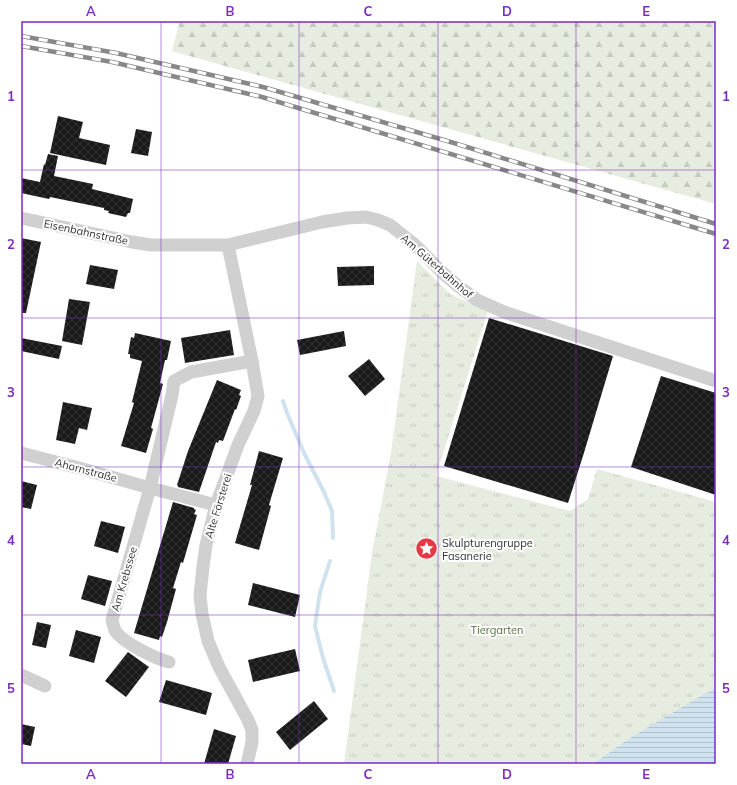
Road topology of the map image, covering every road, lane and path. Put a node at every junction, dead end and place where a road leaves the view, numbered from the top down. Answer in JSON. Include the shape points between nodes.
{"nodes":[{"id":1,"x":21,"y":218,"type":"edge"},
{"id":2,"x":151,"y":245,"type":"joint"},
{"id":3,"x":228,"y":245,"type":"junction"},
{"id":4,"x":252,"y":361,"type":"junction"},
{"id":5,"x":716,"y":381,"type":"edge"},
{"id":6,"x":21,"y":453,"type":"edge"},
{"id":7,"x":150,"y":488,"type":"junction"},
{"id":8,"x":216,"y":506,"type":"junction"},
{"id":9,"x":169,"y":662,"type":"dead end"},
{"id":10,"x":21,"y":676,"type":"edge"},
{"id":11,"x":45,"y":686,"type":"dead end"},
{"id":12,"x":247,"y":764,"type":"edge"}],
"edges":[{"from":1,"to":2,"type":"street","name":"Eisenbahnstraße"},
{"from":2,"to":3,"type":"street","name":"Am Güterbahnhof"},
{"from":3,"to":4,"type":"street","name":"Alte Försterei"},
{"from":3,"to":5,"type":"street","name":"Am Güterbahnhof","via":[[328,221],[366,217],[378,220],[390,225],[414,244],[444,274],[477,300],[504,312]]},
{"from":4,"to":7,"type":"street","name":"Am Krebssee","via":[[191,372],[174,381]]},
{"from":4,"to":8,"type":"street","name":"Alte Försterei","via":[[258,396]]},
{"from":6,"to":7,"type":"street","name":"Ahornstraße"},
{"from":7,"to":8,"type":"street"},
{"from":7,"to":9,"type":"street","name":"Am Krebssee","via":[[112,620],[115,631],[124,640],[160,660]]},
{"from":8,"to":12,"type":"street","name":"Alte Försterei","via":[[203,567],[200,595],[202,614],[208,641],[219,667],[252,730]]},
{"from":10,"to":11,"type":"street"}]}
